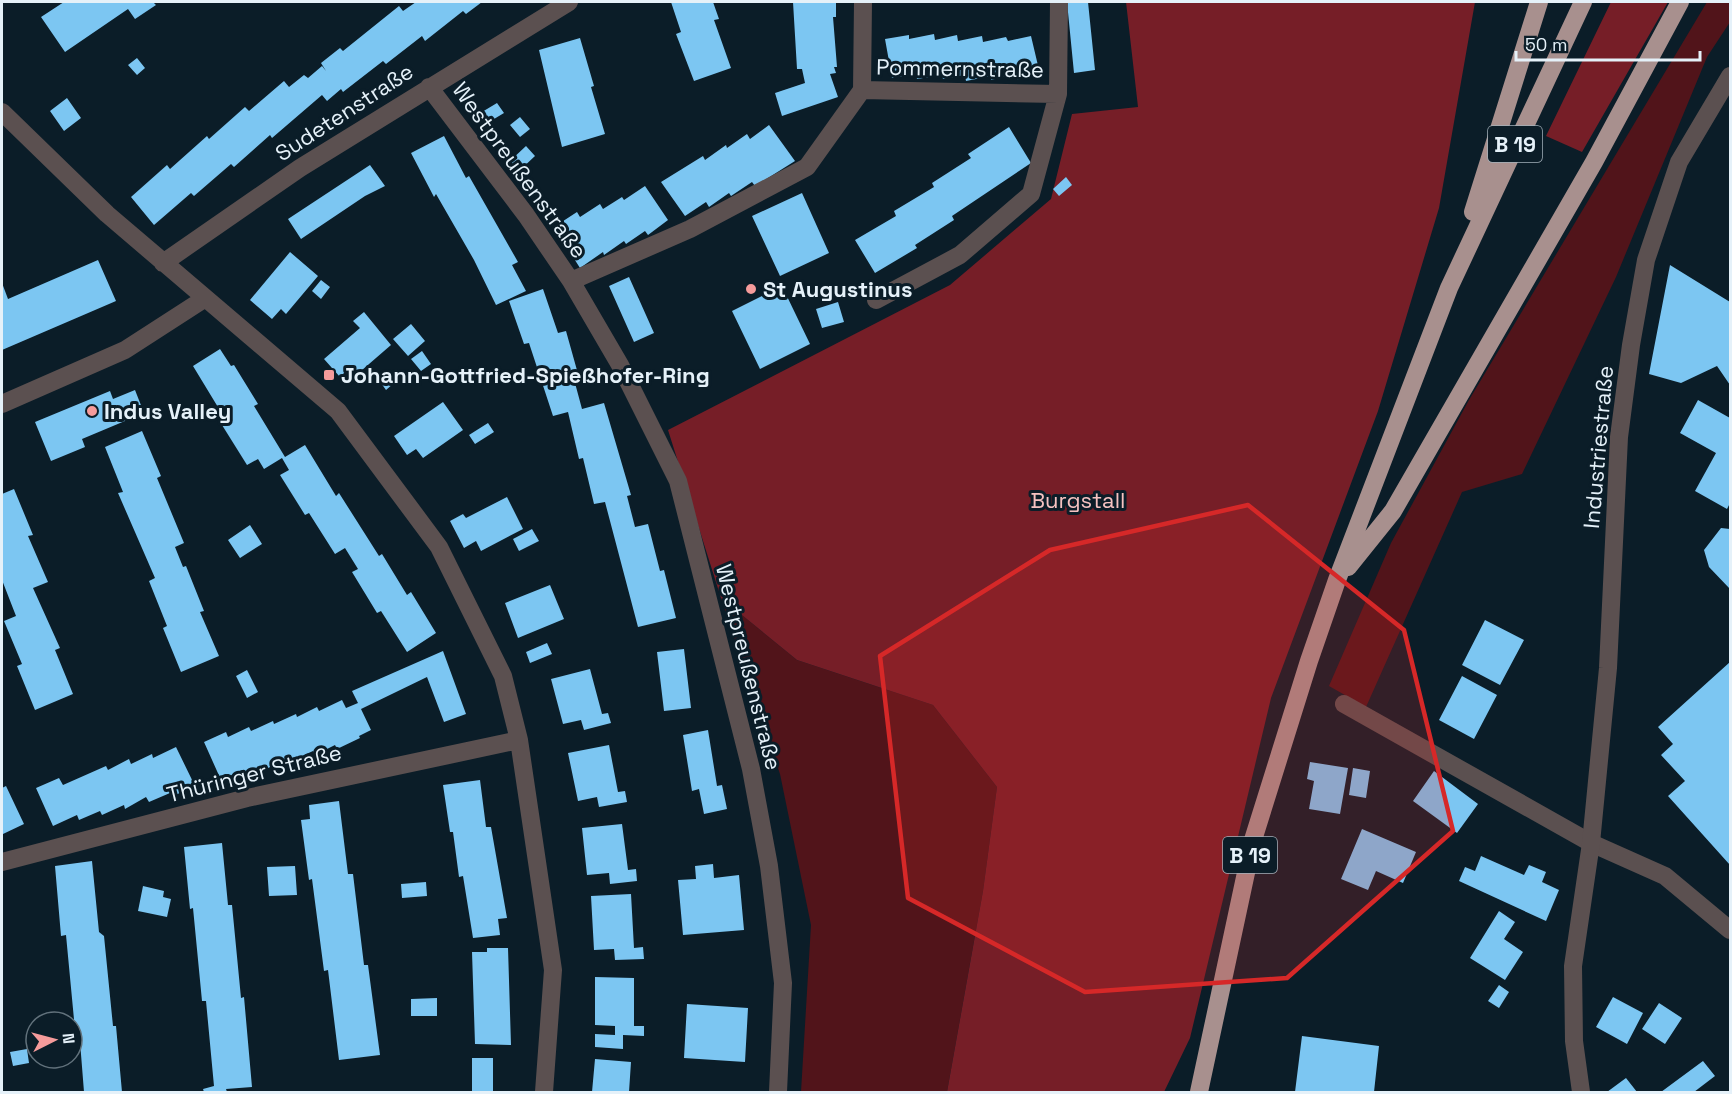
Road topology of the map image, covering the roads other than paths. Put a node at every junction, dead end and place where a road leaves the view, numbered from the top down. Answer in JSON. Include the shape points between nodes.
{"nodes":[{"id":1,"x":863,"y":2,"type":"edge"},
{"id":2,"x":1059,"y":2,"type":"edge"},
{"id":3,"x":1539,"y":2,"type":"edge"},
{"id":4,"x":1583,"y":2,"type":"edge"},
{"id":5,"x":1680,"y":2,"type":"edge"},
{"id":6,"x":559,"y":4,"type":"edge"},
{"id":7,"x":1731,"y":76,"type":"edge"},
{"id":8,"x":429,"y":87,"type":"junction"},
{"id":9,"x":862,"y":90,"type":"junction"},
{"id":10,"x":1058,"y":94,"type":"junction"},
{"id":11,"x":2,"y":112,"type":"edge"},
{"id":12,"x":163,"y":263,"type":"junction"},
{"id":13,"x":571,"y":281,"type":"junction"},
{"id":14,"x":1449,"y":288,"type":"junction"},
{"id":15,"x":204,"y":299,"type":"junction"},
{"id":16,"x":876,"y":300,"type":"dead end"},
{"id":17,"x":2,"y":404,"type":"edge"},
{"id":18,"x":1337,"y":580,"type":"junction"},
{"id":19,"x":1344,"y":704,"type":"dead end"},
{"id":20,"x":519,"y":740,"type":"junction"},
{"id":21,"x":1591,"y":843,"type":"junction"},
{"id":22,"x":2,"y":862,"type":"edge"},
{"id":23,"x":1731,"y":930,"type":"edge"},
{"id":24,"x":544,"y":1092,"type":"edge"},
{"id":25,"x":778,"y":1092,"type":"edge"},
{"id":26,"x":1199,"y":1092,"type":"edge"},
{"id":27,"x":1581,"y":1092,"type":"edge"}],
"edges":[{"from":1,"to":9,"type":"street"},
{"from":2,"to":10,"type":"street","name":"Pommernstraße"},
{"from":3,"to":14,"type":"highway"},
{"from":4,"to":14,"type":"highway","number":"B 19"},
{"from":5,"to":18,"type":"highway","via":[[1594,162],[1393,511]]},
{"from":6,"to":8,"type":"street","name":"Sudetenstraße"},
{"from":7,"to":21,"type":"street","name":"Industriestraße","via":[[1679,162],[1646,260],[1619,436],[1608,668]]},
{"from":8,"to":12,"type":"street","name":"Sudetenstraße","via":[[300,168]]},
{"from":8,"to":13,"type":"street","name":"Westpreußenstraße"},
{"from":9,"to":10,"type":"street","name":"Pommernstraße"},
{"from":9,"to":13,"type":"street","name":"Westpreußenstraße","via":[[807,167],[690,229]]},
{"from":10,"to":16,"type":"street","name":"Pommernstraße","via":[[1031,194],[960,255]]},
{"from":11,"to":12,"type":"street"},
{"from":12,"to":15,"type":"street"},
{"from":13,"to":25,"type":"street","name":"Westpreußenstraße","via":[[620,366],[678,481],[751,769],[769,866],[783,983]]},
{"from":14,"to":18,"type":"highway","number":"B 19"},
{"from":15,"to":17,"type":"street","via":[[125,350]]},
{"from":15,"to":20,"type":"street","via":[[338,411],[439,547],[503,676]]},
{"from":18,"to":26,"type":"highway","number":"B 19","via":[[1253,840]]},
{"from":19,"to":21,"type":"street"},
{"from":20,"to":22,"type":"street","name":"Thüringer Straße","via":[[258,796]]},
{"from":20,"to":24,"type":"street","via":[[553,970]]},
{"from":21,"to":23,"type":"street","via":[[1665,876]]},
{"from":21,"to":27,"type":"street","name":"Industriestraße","via":[[1573,966],[1574,1041]]}]}
